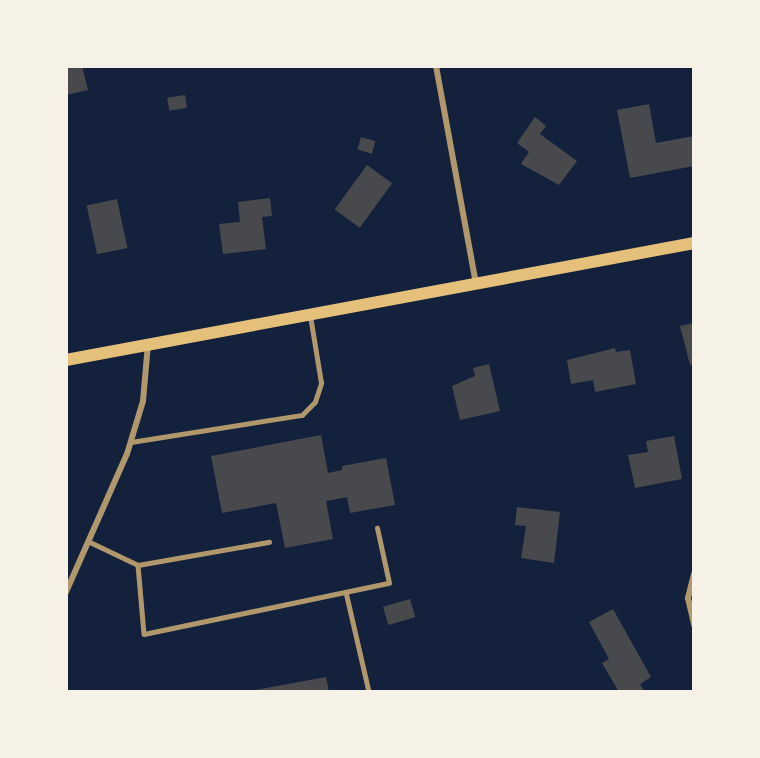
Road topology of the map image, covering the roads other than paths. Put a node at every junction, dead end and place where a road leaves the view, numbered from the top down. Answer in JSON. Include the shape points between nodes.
{"nodes":[{"id":1,"x":436,"y":66,"type":"edge"},
{"id":2,"x":694,"y":243,"type":"edge"},
{"id":3,"x":476,"y":283,"type":"junction"},
{"id":4,"x":310,"y":316,"type":"junction"},
{"id":5,"x":148,"y":345,"type":"junction"},
{"id":6,"x":66,"y":360,"type":"edge"},
{"id":7,"x":131,"y":442,"type":"junction"},
{"id":8,"x":377,"y":528,"type":"dead end"},
{"id":9,"x":90,"y":542,"type":"junction"},
{"id":10,"x":269,"y":542,"type":"dead end"},
{"id":11,"x":138,"y":565,"type":"junction"},
{"id":12,"x":693,"y":575,"type":"edge"},
{"id":13,"x":66,"y":592,"type":"edge"},
{"id":14,"x":346,"y":592,"type":"junction"},
{"id":15,"x":694,"y":625,"type":"edge"},
{"id":16,"x":369,"y":692,"type":"edge"}],
"edges":[{"from":1,"to":3,"type":"street"},
{"from":2,"to":3,"type":"main road"},
{"from":3,"to":4,"type":"main road"},
{"from":4,"to":5,"type":"main road"},
{"from":4,"to":7,"type":"lane","via":[[321,383],[315,402],[302,415]]},
{"from":5,"to":6,"type":"main road"},
{"from":5,"to":7,"type":"street","via":[[143,401]]},
{"from":7,"to":9,"type":"street"},
{"from":8,"to":14,"type":"lane","via":[[389,583]]},
{"from":9,"to":11,"type":"lane"},
{"from":9,"to":13,"type":"street"},
{"from":10,"to":11,"type":"lane"},
{"from":11,"to":14,"type":"lane","via":[[144,634]]},
{"from":12,"to":15,"type":"street","via":[[688,598]]},
{"from":14,"to":16,"type":"lane"}]}
